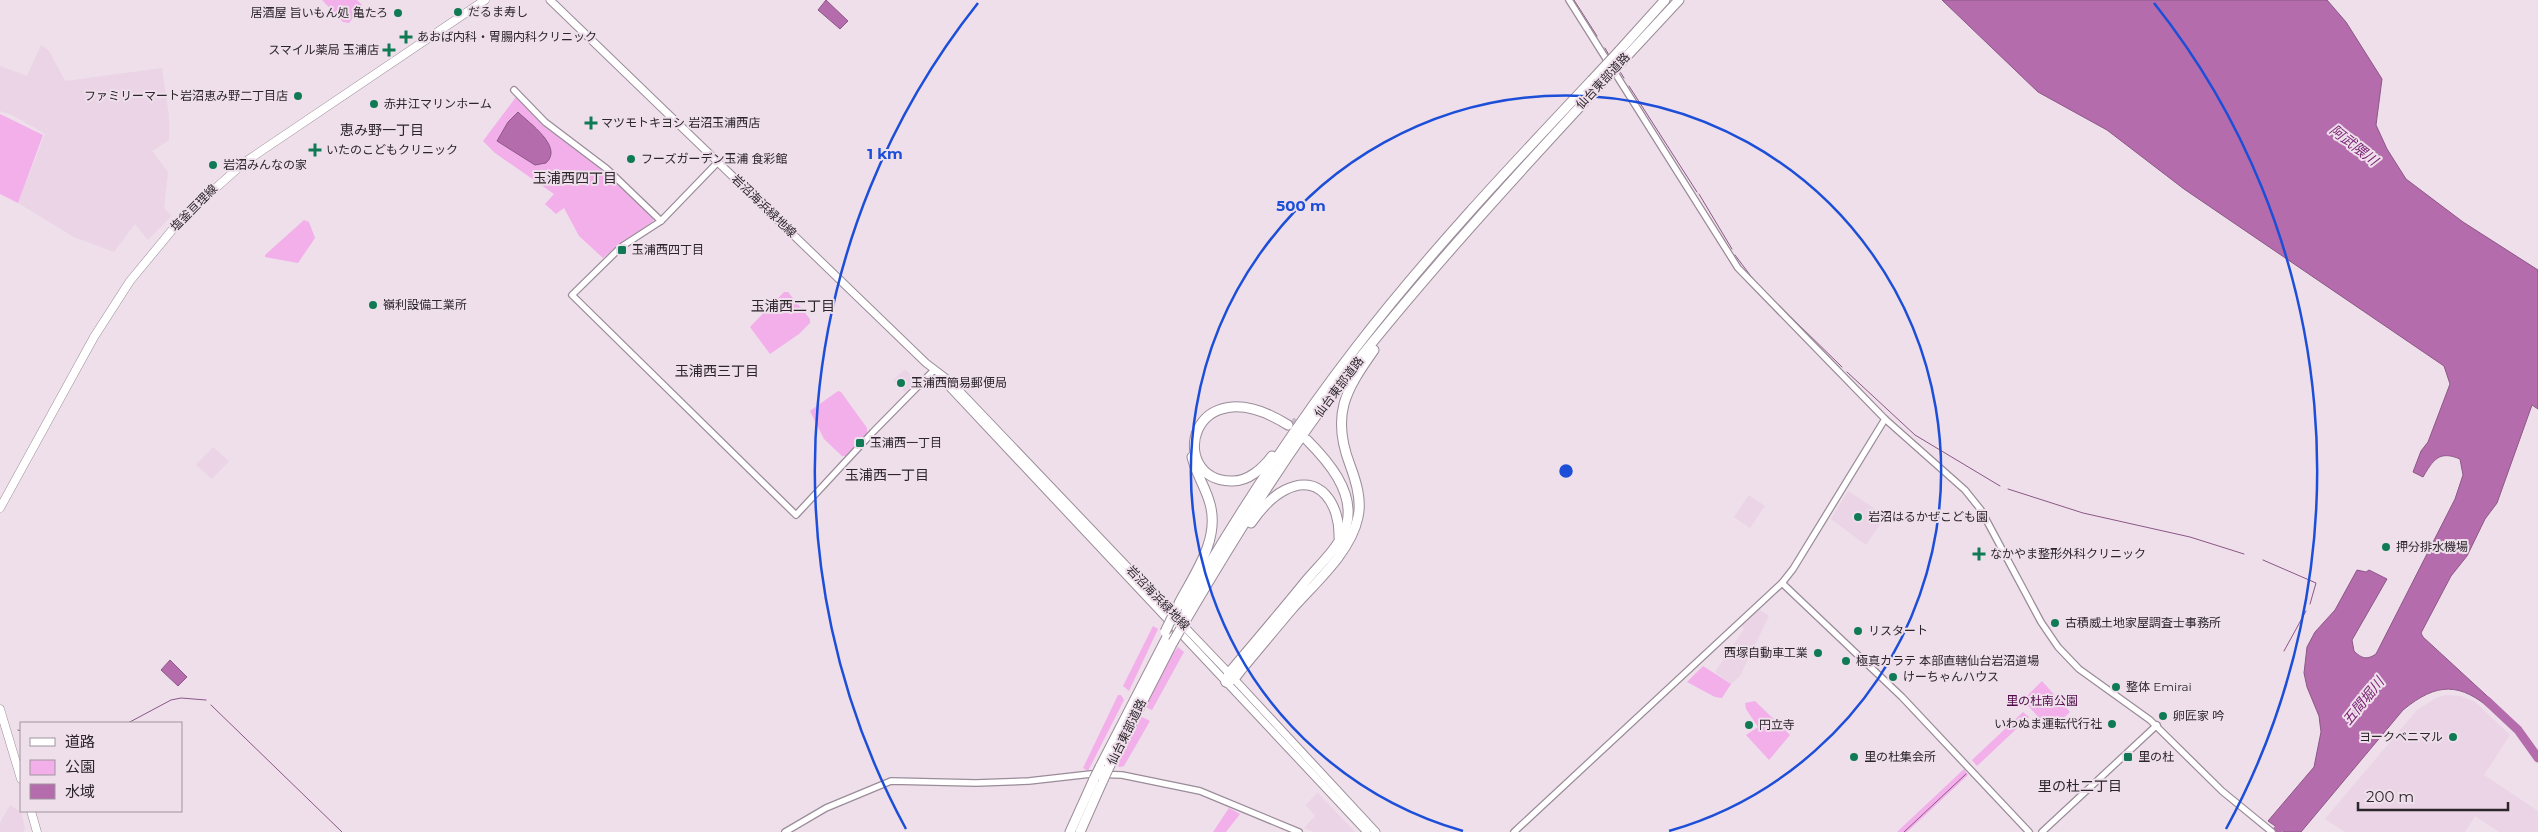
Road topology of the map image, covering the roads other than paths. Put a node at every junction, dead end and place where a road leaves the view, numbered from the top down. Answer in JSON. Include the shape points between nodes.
{"nodes":[{"id":1,"x":485,"y":0,"type":"edge"},
{"id":2,"x":550,"y":0,"type":"edge"},
{"id":3,"x":1569,"y":0,"type":"edge"},
{"id":4,"x":1665,"y":0,"type":"edge"},
{"id":5,"x":1679,"y":0,"type":"edge"},
{"id":6,"x":1623,"y":54,"type":"junction"},
{"id":7,"x":1595,"y":83,"type":"junction"},
{"id":8,"x":514,"y":90,"type":"dead end"},
{"id":9,"x":718,"y":162,"type":"junction"},
{"id":10,"x":661,"y":221,"type":"junction"},
{"id":11,"x":1442,"y":260,"type":"junction"},
{"id":12,"x":1384,"y":312,"type":"junction"},
{"id":13,"x":934,"y":370,"type":"junction"},
{"id":14,"x":1885,"y":419,"type":"junction"},
{"id":15,"x":0,"y":508,"type":"edge"},
{"id":16,"x":1353,"y":529,"type":"junction"},
{"id":17,"x":1339,"y":538,"type":"junction"},
{"id":18,"x":1782,"y":583,"type":"junction"},
{"id":19,"x":1181,"y":612,"type":"junction"},
{"id":20,"x":1168,"y":636,"type":"junction"},
{"id":21,"x":1230,"y":678,"type":"junction"},
{"id":22,"x":0,"y":709,"type":"edge"},
{"id":23,"x":2157,"y":725,"type":"junction"},
{"id":24,"x":1105,"y":767,"type":"junction"},
{"id":25,"x":20,"y":776,"type":"edge"},
{"id":26,"x":1099,"y":780,"type":"junction"},
{"id":27,"x":31,"y":812,"type":"edge"},
{"id":28,"x":37,"y":832,"type":"edge"},
{"id":29,"x":785,"y":832,"type":"edge"},
{"id":30,"x":1070,"y":832,"type":"edge"},
{"id":31,"x":1080,"y":832,"type":"edge"},
{"id":32,"x":1299,"y":832,"type":"edge"},
{"id":33,"x":1366,"y":832,"type":"edge"},
{"id":34,"x":1376,"y":832,"type":"edge"},
{"id":35,"x":1514,"y":832,"type":"edge"},
{"id":36,"x":2030,"y":832,"type":"edge"},
{"id":37,"x":2042,"y":832,"type":"edge"},
{"id":38,"x":2272,"y":832,"type":"edge"}],
"edges":[{"from":1,"to":15,"type":"main road","name":"塩釜亘理線","via":[[245,162],[182,218],[135,275],[109,313]]},
{"from":2,"to":9,"type":"main road","name":"岩沼海浜緑地線"},
{"from":3,"to":14,"type":"street","via":[[1738,268]]},
{"from":4,"to":6,"type":"highway","name":"仙台東部道路"},
{"from":5,"to":6,"type":"highway","name":"仙台東部道路"},
{"from":6,"to":7,"type":"highway","name":"仙台東部道路","bridge":true},
{"from":7,"to":11,"type":"highway","name":"仙台東部道路"},
{"from":7,"to":12,"type":"highway","name":"仙台東部道路","via":[[1491,187]]},
{"from":8,"to":10,"type":"street","via":[[545,122],[607,169]]},
{"from":9,"to":10,"type":"street"},
{"from":9,"to":13,"type":"main road","name":"岩沼海浜緑地線"},
{"from":10,"to":13,"type":"street","via":[[621,247],[572,296],[796,515]]},
{"from":11,"to":16,"type":"highway","via":[[1364,364],[1344,398],[1341,436],[1359,502]]},
{"from":11,"to":19,"type":"highway","name":"仙台東部道路","via":[[1352,369]]},
{"from":12,"to":19,"type":"highway","name":"仙台東部道路","via":[[1283,449]]},
{"from":12,"to":19,"type":"highway","via":[[1328,378],[1263,467],[1241,480],[1223,480],[1206,471],[1195,453],[1194,439],[1198,427],[1211,412],[1235,406],[1289,423],[1270,410],[1238,401],[1214,405],[1196,421],[1190,453],[1211,506],[1212,529]]},
{"from":13,"to":21,"type":"main road","name":"岩沼海浜緑地線"},
{"from":14,"to":18,"type":"street"},
{"from":14,"to":23,"type":"street","via":[[1965,490],[1981,510],[2041,622],[2066,656]]},
{"from":16,"to":17,"type":"highway","via":[[1351,502],[1344,481],[1332,461],[1308,438],[1330,465],[1344,494],[1346,524]]},
{"from":16,"to":21,"type":"highway","via":[[1332,564]]},
{"from":17,"to":19,"type":"highway","via":[[1339,516],[1328,496],[1310,487],[1296,486],[1283,491],[1256,516]]},
{"from":17,"to":21,"type":"highway"},
{"from":18,"to":35,"type":"street"},
{"from":18,"to":36,"type":"street","via":[[1902,696]]},
{"from":19,"to":20,"type":"highway","name":"仙台東部道路"},
{"from":20,"to":24,"type":"highway","name":"仙台東部道路"},
{"from":20,"to":24,"type":"highway","name":"仙台東部道路","via":[[1142,681]]},
{"from":21,"to":33,"type":"main road","name":"岩沼海浜緑地線"},
{"from":21,"to":34,"type":"main road","name":"岩沼海浜緑地線"},
{"from":22,"to":25,"type":"main road"},
{"from":23,"to":37,"type":"street"},
{"from":23,"to":38,"type":"street","via":[[2222,791]]},
{"from":24,"to":26,"type":"highway","name":"仙台東部道路","bridge":true},
{"from":26,"to":30,"type":"highway","name":"仙台東部道路"},
{"from":26,"to":31,"type":"highway","name":"仙台東部道路"},
{"from":27,"to":28,"type":"main road"},
{"from":29,"to":32,"type":"street","via":[[826,808],[891,781],[976,783],[1091,774],[1122,775],[1200,791]]}]}
